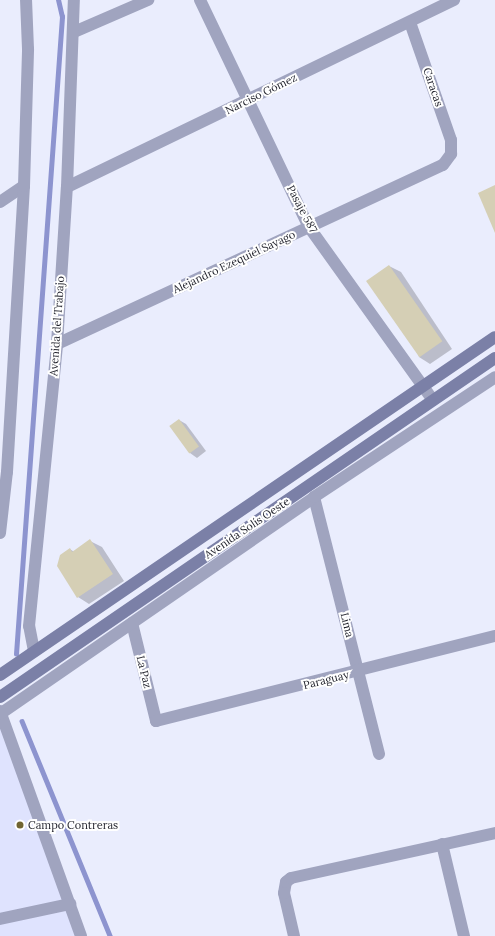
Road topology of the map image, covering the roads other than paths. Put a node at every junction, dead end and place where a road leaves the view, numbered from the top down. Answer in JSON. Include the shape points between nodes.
{"nodes":[{"id":1,"x":26,"y":0,"type":"edge"},
{"id":2,"x":74,"y":0,"type":"edge"},
{"id":3,"x":148,"y":0,"type":"edge"},
{"id":4,"x":200,"y":0,"type":"edge"},
{"id":5,"x":454,"y":0,"type":"edge"},
{"id":6,"x":410,"y":22,"type":"junction"},
{"id":7,"x":74,"y":32,"type":"junction"},
{"id":8,"x":248,"y":100,"type":"junction"},
{"id":9,"x":451,"y":154,"type":"joint"},
{"id":10,"x":24,"y":186,"type":"junction"},
{"id":11,"x":67,"y":188,"type":"junction"},
{"id":12,"x":0,"y":202,"type":"edge"},
{"id":13,"x":309,"y":227,"type":"junction"},
{"id":14,"x":495,"y":337,"type":"edge"},
{"id":15,"x":57,"y":344,"type":"junction"},
{"id":16,"x":495,"y":358,"type":"edge"},
{"id":17,"x":495,"y":377,"type":"edge"},
{"id":18,"x":422,"y":386,"type":"junction"},
{"id":19,"x":433,"y":400,"type":"junction"},
{"id":20,"x":4,"y":467,"type":"edge"},
{"id":21,"x":314,"y":497,"type":"junction"},
{"id":22,"x":0,"y":533,"type":"edge"},
{"id":23,"x":132,"y":623,"type":"junction"},
{"id":24,"x":495,"y":636,"type":"edge"},
{"id":25,"x":34,"y":651,"type":"junction"},
{"id":26,"x":358,"y":671,"type":"junction"},
{"id":27,"x":0,"y":674,"type":"edge"},
{"id":28,"x":0,"y":697,"type":"edge"},
{"id":29,"x":0,"y":712,"type":"edge"},
{"id":30,"x":156,"y":722,"type":"joint"},
{"id":31,"x":379,"y":754,"type":"dead end"},
{"id":32,"x":495,"y":832,"type":"edge"},
{"id":33,"x":442,"y":844,"type":"junction"},
{"id":34,"x":70,"y":904,"type":"junction"},
{"id":35,"x":0,"y":919,"type":"edge"},
{"id":36,"x":82,"y":936,"type":"edge"},
{"id":37,"x":294,"y":936,"type":"edge"},
{"id":38,"x":464,"y":936,"type":"edge"}],
"edges":[{"from":1,"to":10,"type":"street","via":[[28,49]]},
{"from":2,"to":7,"type":"street","name":"Avenida del Trabajo"},
{"from":3,"to":7,"type":"street"},
{"from":4,"to":8,"type":"street","name":"Pasaje 587"},
{"from":5,"to":6,"type":"street","name":"Narciso Gómez"},
{"from":6,"to":8,"type":"street","name":"Narciso Gómez"},
{"from":6,"to":9,"type":"street","name":"Caracas","via":[[451,140]]},
{"from":7,"to":11,"type":"street","name":"Avenida del Trabajo"},
{"from":8,"to":11,"type":"street","name":"Narciso Gómez"},
{"from":8,"to":13,"type":"street","name":"Pasaje 587"},
{"from":9,"to":13,"type":"street","name":"Alejandro Ezequiel Sayago","via":[[443,166]]},
{"from":10,"to":12,"type":"street"},
{"from":10,"to":20,"type":"street"},
{"from":11,"to":15,"type":"street","name":"Avenida del Trabajo"},
{"from":13,"to":15,"type":"street","name":"Alejandro Ezequiel Sayago"},
{"from":13,"to":18,"type":"street","name":"Pasaje 587"},
{"from":14,"to":18,"type":"main road","name":"Avenida Solís Oeste"},
{"from":15,"to":25,"type":"street","name":"Avenida del Trabajo","via":[[29,626]]},
{"from":16,"to":19,"type":"main road","name":"Avenida Solís Oeste"},
{"from":17,"to":21,"type":"street"},
{"from":18,"to":19,"type":"street","name":"Pasaje 587"},
{"from":18,"to":25,"type":"main road","name":"Avenida Solís Oeste"},
{"from":19,"to":28,"type":"main road","name":"Avenida Solís Oeste"},
{"from":20,"to":22,"type":"street"},
{"from":21,"to":23,"type":"street"},
{"from":21,"to":26,"type":"street","name":"Lima"},
{"from":23,"to":29,"type":"street"},
{"from":23,"to":30,"type":"street","name":"La Paz"},
{"from":24,"to":26,"type":"street","name":"Paraguay"},
{"from":25,"to":27,"type":"main road","name":"Avenida Solís Oeste"},
{"from":26,"to":30,"type":"street","name":"Paraguay"},
{"from":26,"to":31,"type":"street","name":"Lima"},
{"from":29,"to":34,"type":"street"},
{"from":32,"to":33,"type":"street"},
{"from":33,"to":37,"type":"street","via":[[291,878],[286,882],[284,893]]},
{"from":33,"to":38,"type":"street"},
{"from":34,"to":35,"type":"street"},
{"from":34,"to":36,"type":"street"}]}
